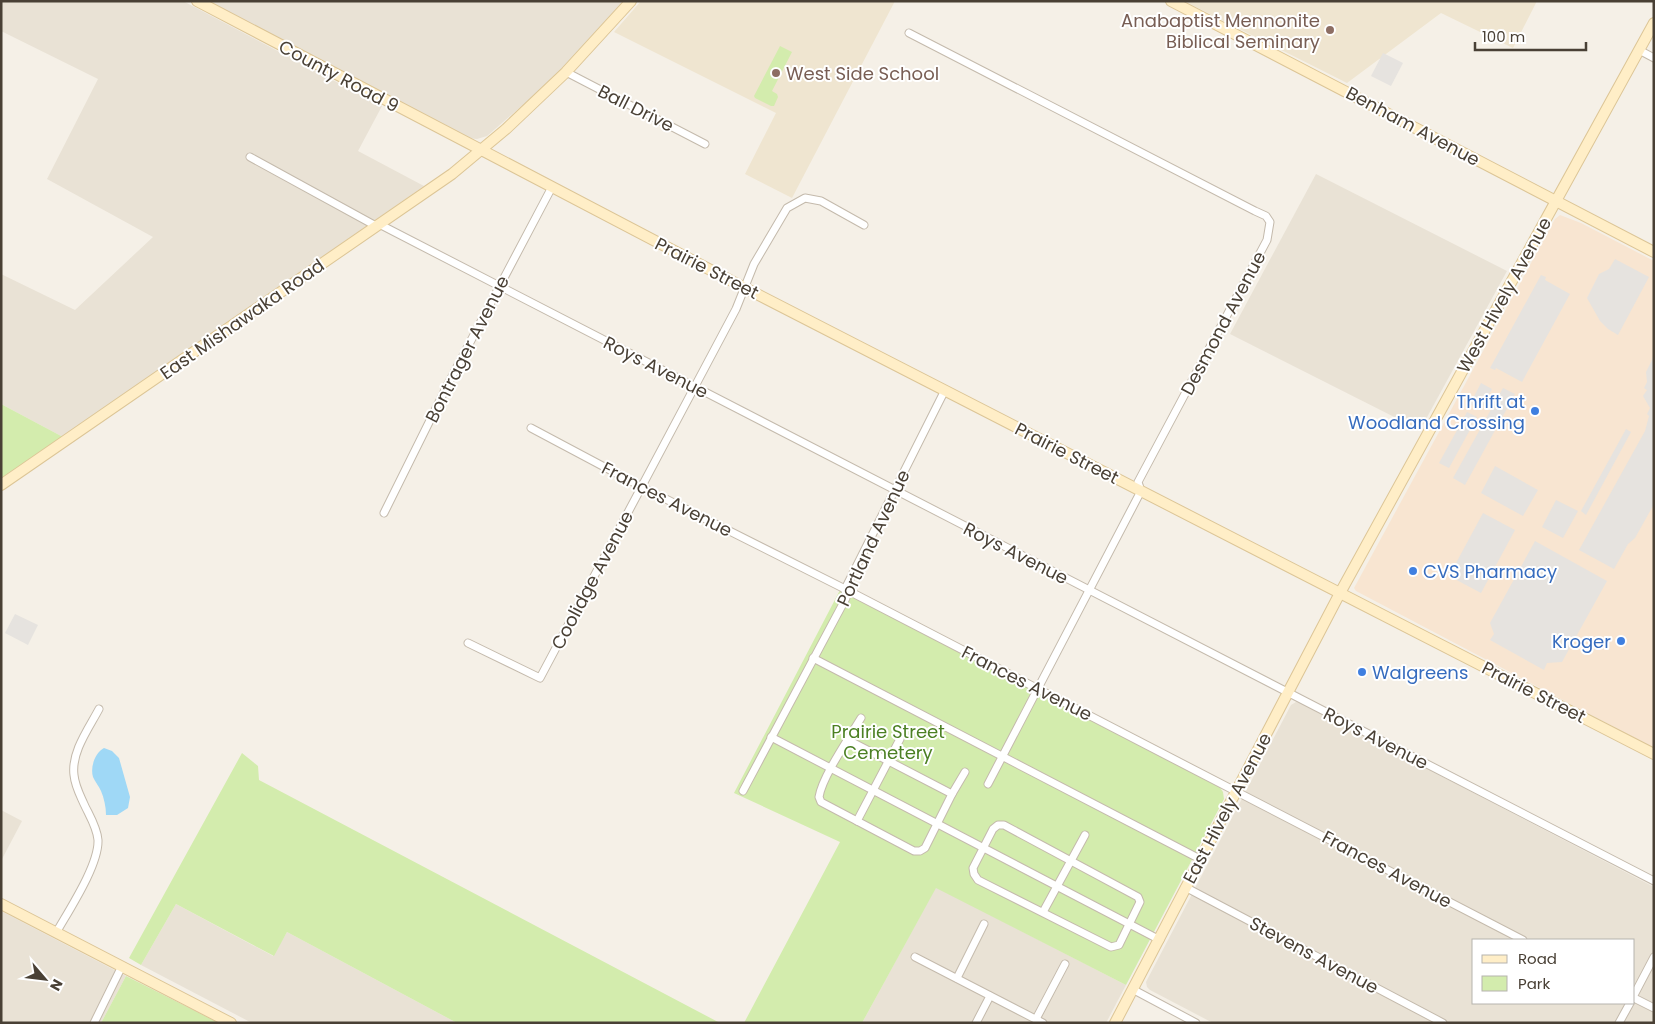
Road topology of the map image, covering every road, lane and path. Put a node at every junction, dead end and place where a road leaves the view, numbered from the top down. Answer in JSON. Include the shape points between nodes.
{"nodes":[{"id":1,"x":197,"y":1,"type":"edge"},
{"id":2,"x":631,"y":1,"type":"edge"},
{"id":3,"x":1171,"y":1,"type":"edge"},
{"id":4,"x":1654,"y":24,"type":"edge"},
{"id":5,"x":910,"y":33,"type":"dead end"},
{"id":6,"x":1639,"y":50,"type":"junction"},
{"id":7,"x":1654,"y":58,"type":"edge"},
{"id":8,"x":566,"y":72,"type":"junction"},
{"id":9,"x":705,"y":144,"type":"dead end"},
{"id":10,"x":481,"y":150,"type":"junction"},
{"id":11,"x":250,"y":157,"type":"dead end"},
{"id":12,"x":552,"y":187,"type":"junction"},
{"id":13,"x":1556,"y":201,"type":"junction"},
{"id":14,"x":377,"y":225,"type":"junction"},
{"id":15,"x":864,"y":225,"type":"dead end"},
{"id":16,"x":1654,"y":252,"type":"edge"},
{"id":17,"x":500,"y":286,"type":"junction"},
{"id":18,"x":745,"y":288,"type":"junction"},
{"id":19,"x":694,"y":387,"type":"junction"},
{"id":20,"x":945,"y":390,"type":"junction"},
{"id":21,"x":531,"y":428,"type":"dead end"},
{"id":22,"x":1,"y":485,"type":"edge"},
{"id":23,"x":642,"y":487,"type":"junction"},
{"id":24,"x":894,"y":490,"type":"junction"},
{"id":25,"x":1141,"y":491,"type":"junction"},
{"id":26,"x":384,"y":513,"type":"dead end"},
{"id":27,"x":845,"y":589,"type":"junction"},
{"id":28,"x":1090,"y":591,"type":"junction"},
{"id":29,"x":1340,"y":593,"type":"junction"},
{"id":30,"x":468,"y":643,"type":"dead end"},
{"id":31,"x":813,"y":658,"type":"junction"},
{"id":32,"x":1039,"y":689,"type":"junction"},
{"id":33,"x":1287,"y":693,"type":"junction"},
{"id":34,"x":99,"y":709,"type":"dead end"},
{"id":35,"x":860,"y":718,"type":"dead end"},
{"id":36,"x":771,"y":737,"type":"junction"},
{"id":37,"x":900,"y":739,"type":"dead end"},
{"id":38,"x":848,"y":740,"type":"junction"},
{"id":39,"x":1654,"y":754,"type":"edge"},
{"id":40,"x":1004,"y":756,"type":"junction"},
{"id":41,"x":887,"y":761,"type":"junction"},
{"id":42,"x":832,"y":769,"type":"junction"},
{"id":43,"x":965,"y":772,"type":"dead end"},
{"id":44,"x":988,"y":784,"type":"dead end"},
{"id":45,"x":743,"y":790,"type":"dead end"},
{"id":46,"x":872,"y":790,"type":"junction"},
{"id":47,"x":1237,"y":791,"type":"junction"},
{"id":48,"x":952,"y":794,"type":"junction"},
{"id":49,"x":857,"y":821,"type":"junction"},
{"id":50,"x":937,"y":823,"type":"junction"},
{"id":51,"x":1085,"y":835,"type":"dead end"},
{"id":52,"x":983,"y":848,"type":"junction"},
{"id":53,"x":1200,"y":859,"type":"junction"},
{"id":54,"x":1070,"y":861,"type":"junction"},
{"id":55,"x":1654,"y":881,"type":"edge"},
{"id":56,"x":1056,"y":886,"type":"junction"},
{"id":57,"x":1185,"y":887,"type":"junction"},
{"id":58,"x":1,"y":904,"type":"edge"},
{"id":59,"x":1043,"y":912,"type":"junction"},
{"id":60,"x":1129,"y":923,"type":"junction"},
{"id":61,"x":984,"y":924,"type":"dead end"},
{"id":62,"x":56,"y":933,"type":"junction"},
{"id":63,"x":1521,"y":939,"type":"edge"},
{"id":64,"x":1160,"y":940,"type":"junction"},
{"id":65,"x":916,"y":957,"type":"dead end"},
{"id":66,"x":1654,"y":957,"type":"edge"},
{"id":67,"x":1065,"y":964,"type":"dead end"},
{"id":68,"x":122,"y":966,"type":"junction"},
{"id":69,"x":957,"y":978,"type":"junction"},
{"id":70,"x":1134,"y":990,"type":"junction"},
{"id":71,"x":1635,"y":994,"type":"edge"},
{"id":72,"x":990,"y":996,"type":"junction"},
{"id":73,"x":1635,"y":997,"type":"edge"},
{"id":74,"x":1629,"y":1004,"type":"edge"},
{"id":75,"x":1654,"y":1008,"type":"edge"},
{"id":76,"x":1040,"y":1021,"type":"edge"},
{"id":77,"x":94,"y":1023,"type":"edge"},
{"id":78,"x":230,"y":1023,"type":"edge"},
{"id":79,"x":976,"y":1023,"type":"edge"},
{"id":80,"x":1115,"y":1023,"type":"edge"},
{"id":81,"x":1196,"y":1023,"type":"edge"},
{"id":82,"x":1443,"y":1023,"type":"edge"},
{"id":83,"x":1619,"y":1023,"type":"edge"}],
"edges":[{"from":1,"to":10,"type":"main road","name":"County Road 9"},
{"from":2,"to":8,"type":"main road","name":"East Mishawaka Road"},
{"from":3,"to":13,"type":"main road","name":"Benham Avenue"},
{"from":4,"to":6,"type":"main road","name":"West Hively Avenue"},
{"from":5,"to":25,"type":"street","name":"Desmond Avenue","via":[[1266,216],[1270,222],[1267,240],[1138,482]]},
{"from":6,"to":7,"type":"street"},
{"from":6,"to":13,"type":"main road","name":"West Hively Avenue"},
{"from":8,"to":9,"type":"street","name":"Ball Drive"},
{"from":8,"to":10,"type":"main road","name":"East Mishawaka Road"},
{"from":10,"to":12,"type":"main road","name":"Prairie Street"},
{"from":10,"to":14,"type":"main road","name":"East Mishawaka Road"},
{"from":11,"to":14,"type":"street","name":"Roys Avenue"},
{"from":12,"to":17,"type":"street","name":"Bontrager Avenue"},
{"from":12,"to":18,"type":"main road","name":"Prairie Street"},
{"from":13,"to":16,"type":"main road","name":"Benham Avenue"},
{"from":13,"to":29,"type":"main road","name":"West Hively Avenue"},
{"from":14,"to":17,"type":"street","name":"Roys Avenue"},
{"from":14,"to":22,"type":"main road","name":"East Mishawaka Road"},
{"from":15,"to":18,"type":"street","name":"Coolidge Avenue","via":[[821,201],[805,198],[787,208],[754,264]]},
{"from":17,"to":19,"type":"street","name":"Roys Avenue"},
{"from":17,"to":26,"type":"street","name":"Bontrager Avenue"},
{"from":18,"to":19,"type":"street","name":"Coolidge Avenue"},
{"from":18,"to":20,"type":"main road","name":"Prairie Street"},
{"from":19,"to":23,"type":"street","name":"Coolidge Avenue"},
{"from":19,"to":24,"type":"street","name":"Roys Avenue"},
{"from":20,"to":24,"type":"street","name":"Portland Avenue"},
{"from":20,"to":25,"type":"main road","name":"Prairie Street"},
{"from":21,"to":23,"type":"street","name":"Frances Avenue"},
{"from":23,"to":27,"type":"street","name":"Frances Avenue"},
{"from":23,"to":30,"type":"street","name":"Coolidge Avenue","via":[[540,678]]},
{"from":24,"to":27,"type":"street","name":"Portland Avenue"},
{"from":24,"to":28,"type":"street","name":"Roys Avenue"},
{"from":25,"to":28,"type":"street","name":"Desmond Avenue"},
{"from":25,"to":29,"type":"main road","name":"Prairie Street"},
{"from":27,"to":31,"type":"street","name":"Portland Avenue","via":[[846,598]]},
{"from":27,"to":32,"type":"street","name":"Frances Avenue"},
{"from":28,"to":32,"type":"street","name":"Desmond Avenue"},
{"from":28,"to":33,"type":"street","name":"Roys Avenue"},
{"from":29,"to":33,"type":"main road","name":"East Hively Avenue"},
{"from":29,"to":39,"type":"main road","name":"Prairie Street"},
{"from":31,"to":36,"type":"street","name":"Portland Avenue"},
{"from":31,"to":40,"type":"street"},
{"from":32,"to":40,"type":"street","name":"Desmond Avenue"},
{"from":32,"to":47,"type":"street","name":"Frances Avenue"},
{"from":33,"to":47,"type":"main road","name":"East Hively Avenue"},
{"from":33,"to":55,"type":"street","name":"Roys Avenue"},
{"from":34,"to":62,"type":"street","via":[[78,749],[74,774],[96,830],[97,853]]},
{"from":35,"to":38,"type":"street"},
{"from":36,"to":42,"type":"street"},
{"from":36,"to":45,"type":"street","name":"Portland Avenue"},
{"from":37,"to":41,"type":"street"},
{"from":38,"to":41,"type":"street"},
{"from":38,"to":42,"type":"street"},
{"from":40,"to":44,"type":"street","name":"Desmond Avenue"},
{"from":40,"to":53,"type":"street"},
{"from":41,"to":46,"type":"street"},
{"from":41,"to":48,"type":"street"},
{"from":42,"to":46,"type":"street"},
{"from":42,"to":49,"type":"street","via":[[818,797],[821,802]]},
{"from":43,"to":48,"type":"street"},
{"from":46,"to":49,"type":"street"},
{"from":46,"to":50,"type":"street"},
{"from":47,"to":53,"type":"main road","name":"East Hively Avenue"},
{"from":47,"to":63,"type":"street","name":"Frances Avenue"},
{"from":48,"to":50,"type":"street"},
{"from":49,"to":50,"type":"street","via":[[920,852]]},
{"from":50,"to":52,"type":"street"},
{"from":51,"to":54,"type":"street"},
{"from":52,"to":54,"type":"street","via":[[993,829],[1004,825]]},
{"from":52,"to":56,"type":"street"},
{"from":52,"to":59,"type":"street","via":[[973,868],[978,880]]},
{"from":53,"to":57,"type":"main road","name":"East Hively Avenue"},
{"from":54,"to":56,"type":"street"},
{"from":54,"to":60,"type":"street","via":[[1138,896],[1140,902]]},
{"from":56,"to":59,"type":"street"},
{"from":56,"to":60,"type":"street"},
{"from":57,"to":64,"type":"main road","name":"East Hively Avenue"},
{"from":57,"to":82,"type":"street","name":"Stevens Avenue"},
{"from":58,"to":62,"type":"main road"},
{"from":59,"to":60,"type":"street","via":[[1111,947],[1119,945]]},
{"from":60,"to":64,"type":"street"},
{"from":61,"to":69,"type":"street"},
{"from":62,"to":68,"type":"main road"},
{"from":64,"to":70,"type":"main road","name":"East Hively Avenue"},
{"from":65,"to":69,"type":"street"},
{"from":66,"to":71,"type":"street"},
{"from":67,"to":76,"type":"street"},
{"from":68,"to":77,"type":"street"},
{"from":68,"to":78,"type":"main road"},
{"from":69,"to":72,"type":"street"},
{"from":70,"to":80,"type":"main road","name":"East Hively Avenue"},
{"from":70,"to":81,"type":"street"},
{"from":72,"to":76,"type":"street"},
{"from":72,"to":79,"type":"street"},
{"from":73,"to":75,"type":"street"},
{"from":74,"to":83,"type":"street"}]}
